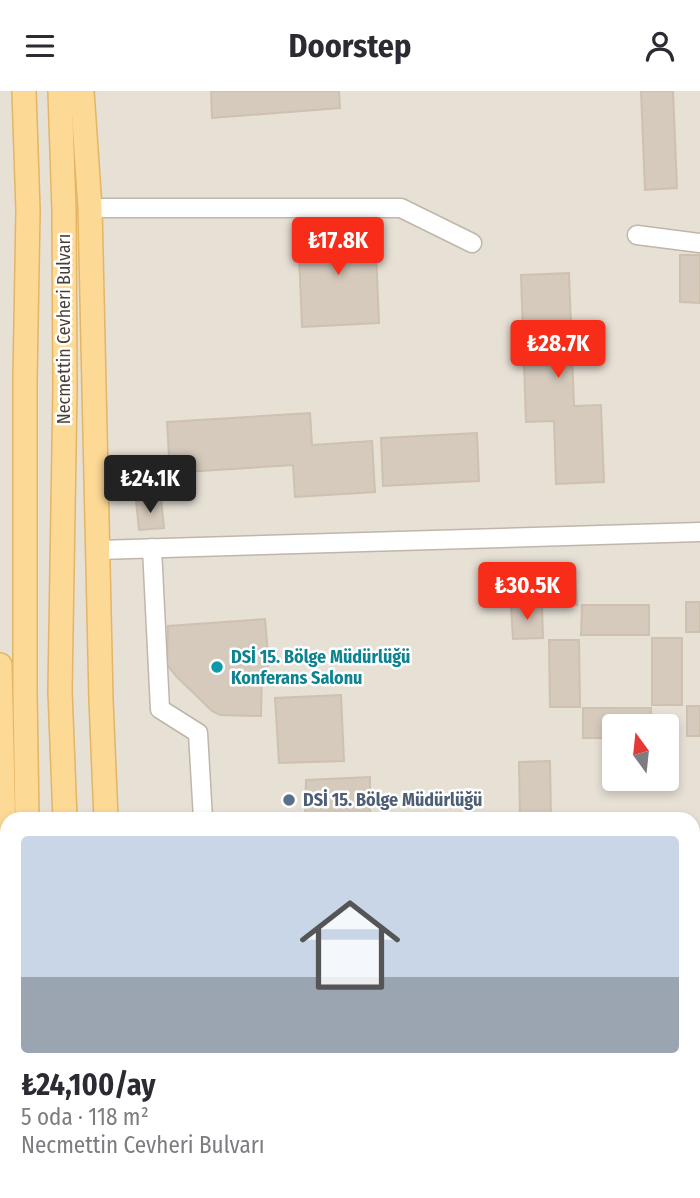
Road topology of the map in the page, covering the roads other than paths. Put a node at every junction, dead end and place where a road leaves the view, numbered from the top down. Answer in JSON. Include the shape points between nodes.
{"nodes":[{"id":1,"x":24,"y":91,"type":"edge"},
{"id":2,"x":60,"y":91,"type":"edge"},
{"id":3,"x":82,"y":91,"type":"edge"},
{"id":4,"x":90,"y":208,"type":"junction"},
{"id":5,"x":637,"y":235,"type":"dead end"},
{"id":6,"x":472,"y":243,"type":"dead end"},
{"id":7,"x":700,"y":243,"type":"edge"},
{"id":8,"x":700,"y":532,"type":"edge"},
{"id":9,"x":152,"y":548,"type":"junction"},
{"id":10,"x":98,"y":550,"type":"junction"},
{"id":11,"x":0,"y":665,"type":"edge"},
{"id":12,"x":3,"y":812,"type":"edge"},
{"id":13,"x":27,"y":812,"type":"edge"},
{"id":14,"x":65,"y":812,"type":"edge"},
{"id":15,"x":106,"y":812,"type":"edge"},
{"id":16,"x":203,"y":812,"type":"edge"}],
"edges":[{"from":1,"to":13,"type":"main road","name":"Necmettin Cevheri Bulvarı","via":[[28,210]]},
{"from":2,"to":14,"type":"main road","name":"Necmettin Cevheri Bulvarı","via":[[65,388],[60,691]]},
{"from":3,"to":4,"type":"main road"},
{"from":4,"to":6,"type":"street","via":[[401,208]]},
{"from":4,"to":10,"type":"main road"},
{"from":5,"to":7,"type":"street"},
{"from":8,"to":9,"type":"street"},
{"from":9,"to":10,"type":"street"},
{"from":9,"to":16,"type":"street","via":[[160,709],[198,733]]},
{"from":10,"to":15,"type":"main road"},
{"from":11,"to":12,"type":"main road"}]}
